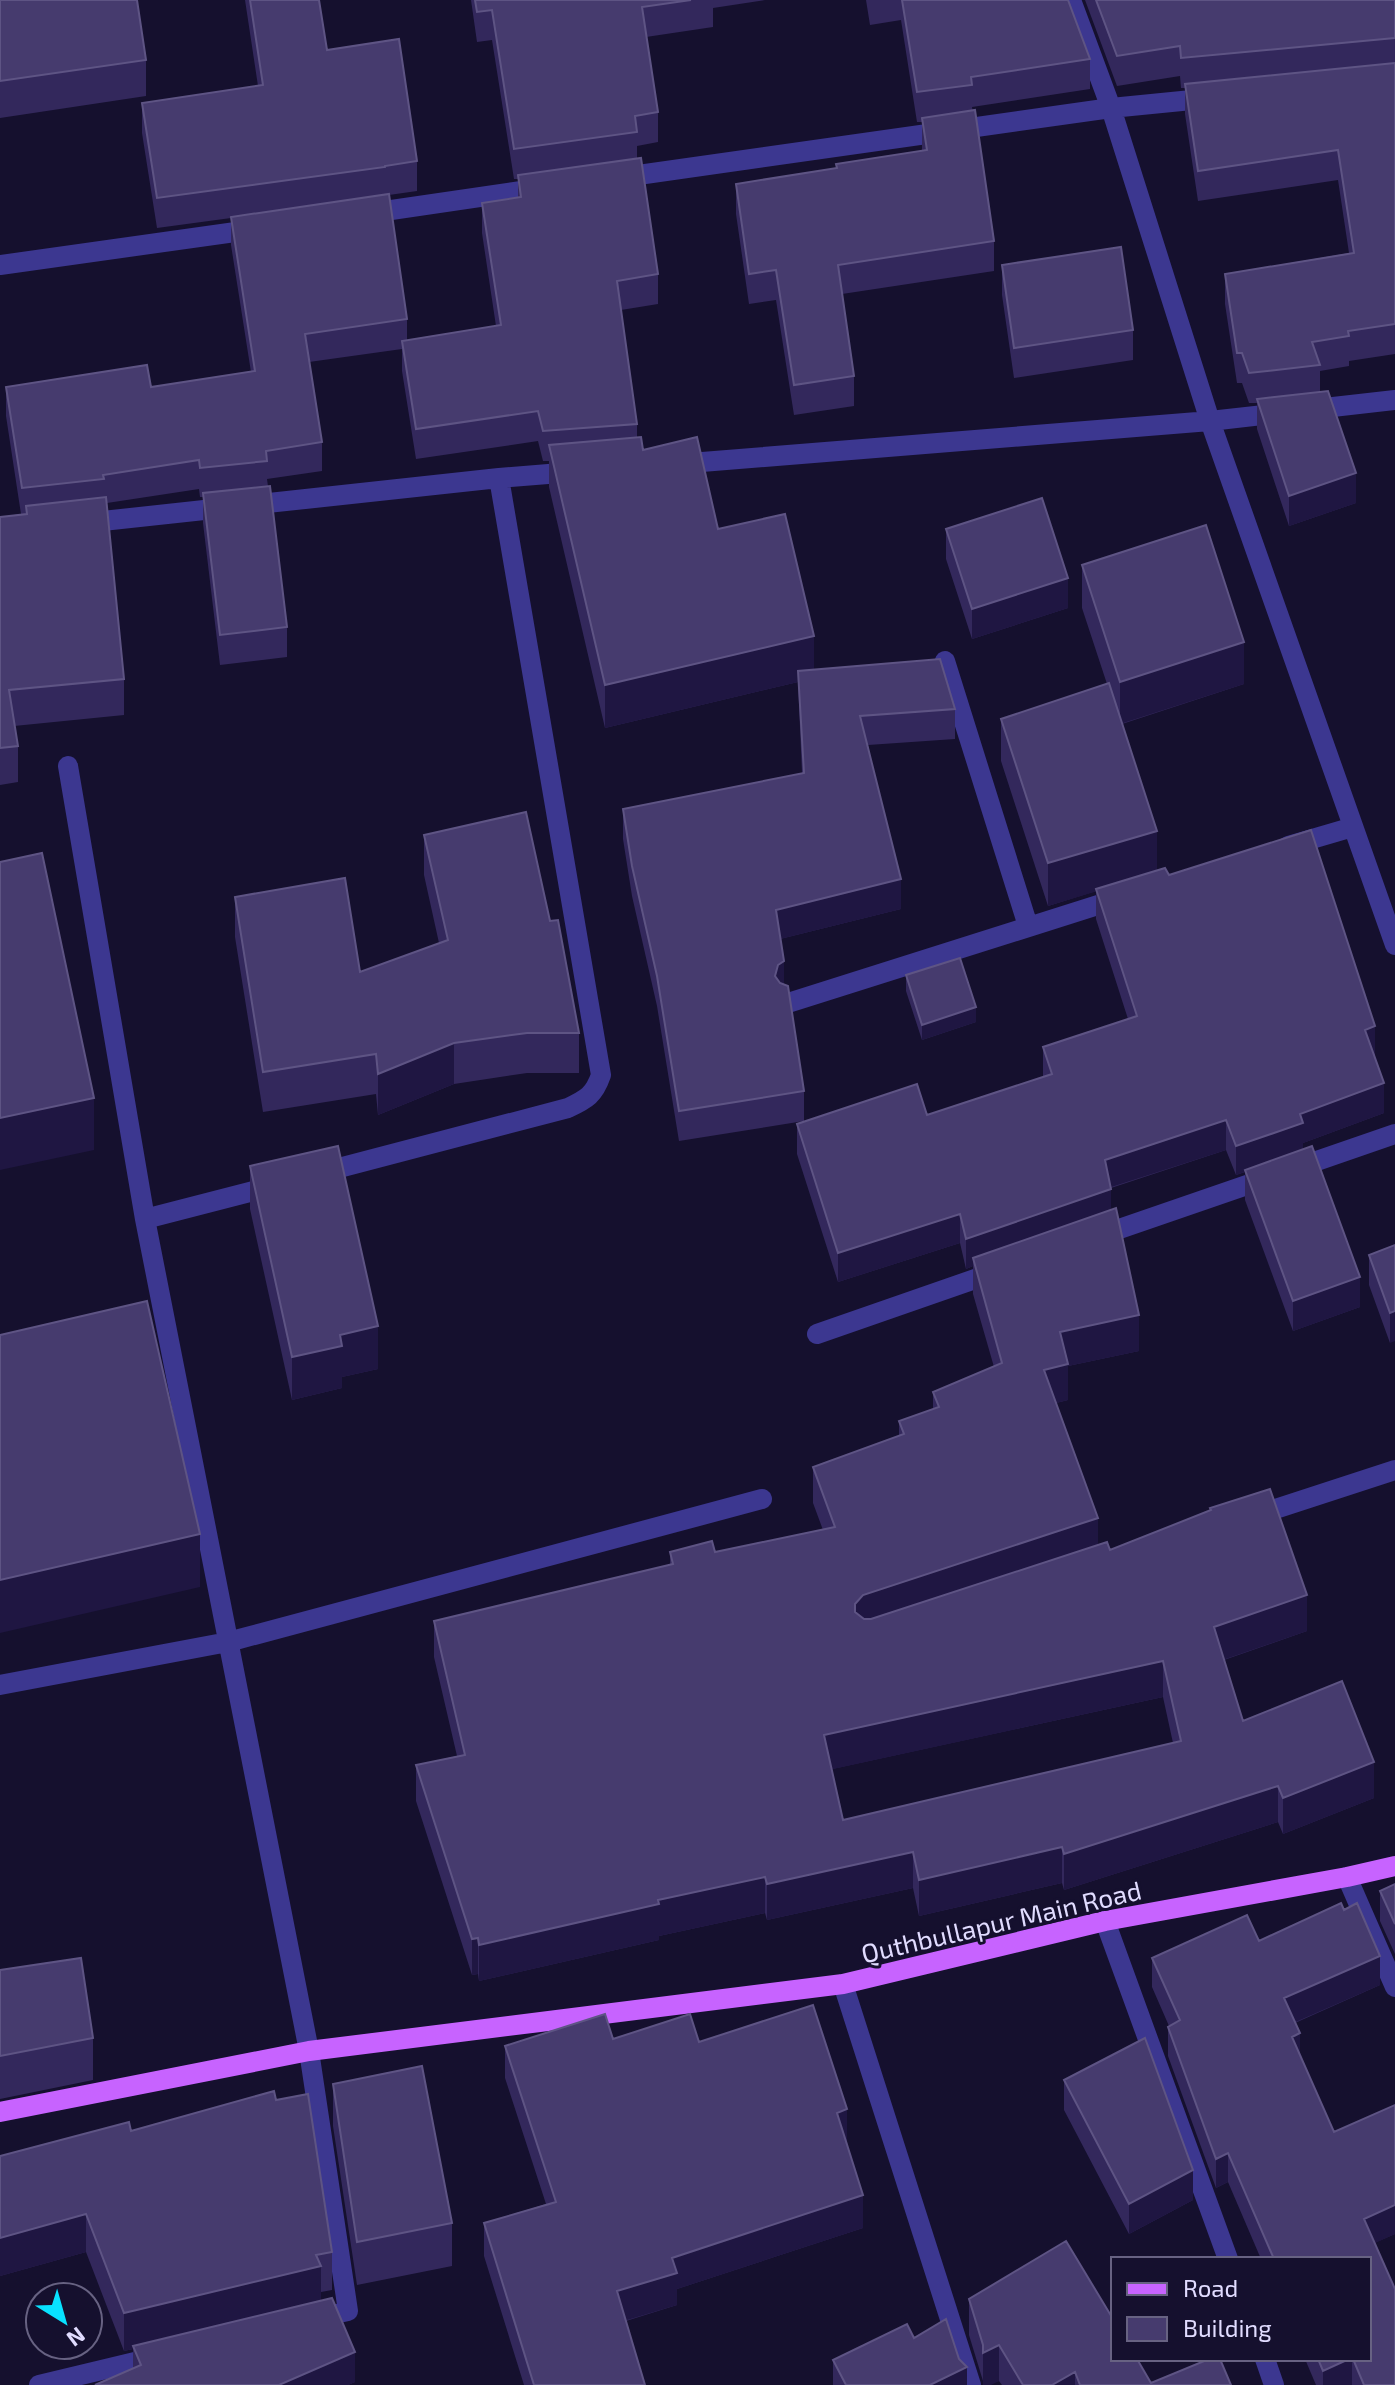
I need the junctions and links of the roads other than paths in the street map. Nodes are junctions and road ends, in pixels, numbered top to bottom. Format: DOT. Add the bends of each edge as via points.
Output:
graph roads {
  1 [pos="1071,0"];
  2 [pos="1237,95"];
  3 [pos="1111,108"];
  4 [pos="595,181"];
  5 [pos="563,185"];
  6 [pos="344,216"];
  7 [pos="282,225"];
  8 [pos="0,265"];
  9 [pos="1395,400"];
  10 [pos="1210,421"];
  11 [pos="657,465"];
  12 [pos="594,470"];
  13 [pos="499,478"];
  14 [pos="62,525"];
  15 [pos="945,661"];
  16 [pos="68,766"];
  17 [pos="1353,827"];
  18 [pos="1264,854"];
  19 [pos="1146,890"];
  20 [pos="1028,926"];
  21 [pos="1395,945"];
  22 [pos="788,1003"];
  23 [pos="1395,1134"];
  24 [pos="145,1219"];
  25 [pos="1084,1242"];
  26 [pos="1010,1267"];
  27 [pos="817,1334"];
  28 [pos="1395,1470"];
  29 [pos="762,1499"];
  30 [pos="1236,1522"];
  31 [pos="228,1642"];
  32 [pos="0,1685"];
  33 [pos="1395,1866"];
  34 [pos="1347,1877"];
  35 [pos="1105,1921"];
  36 [pos="843,1984"];
  37 [pos="1395,1987"];
  38 [pos="309,2051"];
  39 [pos="0,2112"];
  40 [pos="1227,2257"];
  41 [pos="286,2325"];
  42 [pos="178,2351"];
  43 [pos="1266,2361"];
  44 [pos="39,2385"];
  45 [pos="971,2385"];
  46 [pos="1274,2385"];
  1 -- 3 [label="street"];
  2 -- 3 [label="street"];
  3 -- 4 [label="street"];
  3 -- 10 [label="street"];
  5 -- 6 [label="street"];
  7 -- 8 [label="street"];
  9 -- 10 [label="street"];
  10 -- 11 [label="street"];
  10 -- 17 [label="street"];
  12 -- 13 [label="street"];
  13 -- 14 [label="street"];
  13 -- 24 [label="street" via="601,1075 596,1089 568,1108"];
  15 -- 20 [label="street"];
  16 -- 24 [label="street"];
  17 -- 18 [label="street"];
  17 -- 21 [label="street"];
  19 -- 20 [label="street"];
  20 -- 22 [label="street"];
  23 -- 25 [label="street"];
  24 -- 31 [label="street"];
  26 -- 27 [label="street"];
  28 -- 30 [label="street"];
  29 -- 31 [label="street"];
  31 -- 32 [label="street"];
  31 -- 38 [label="street"];
  33 -- 34 [label="main road, Quthbullapur Main Road"];
  34 -- 35 [label="main road, Quthbullapur Main Road"];
  34 -- 37 [label="street"];
  35 -- 36 [label="main road, Quthbullapur Main Road"];
  35 -- 40 [label="street"];
  36 -- 38 [label="main road"];
  36 -- 45 [label="street, Quthbullapur Main Road"];
  38 -- 39 [label="main road"];
  38 -- 41 [label="street" via="348,2311"];
  42 -- 44 [label="street"];
  43 -- 46 [label="street"];
}
